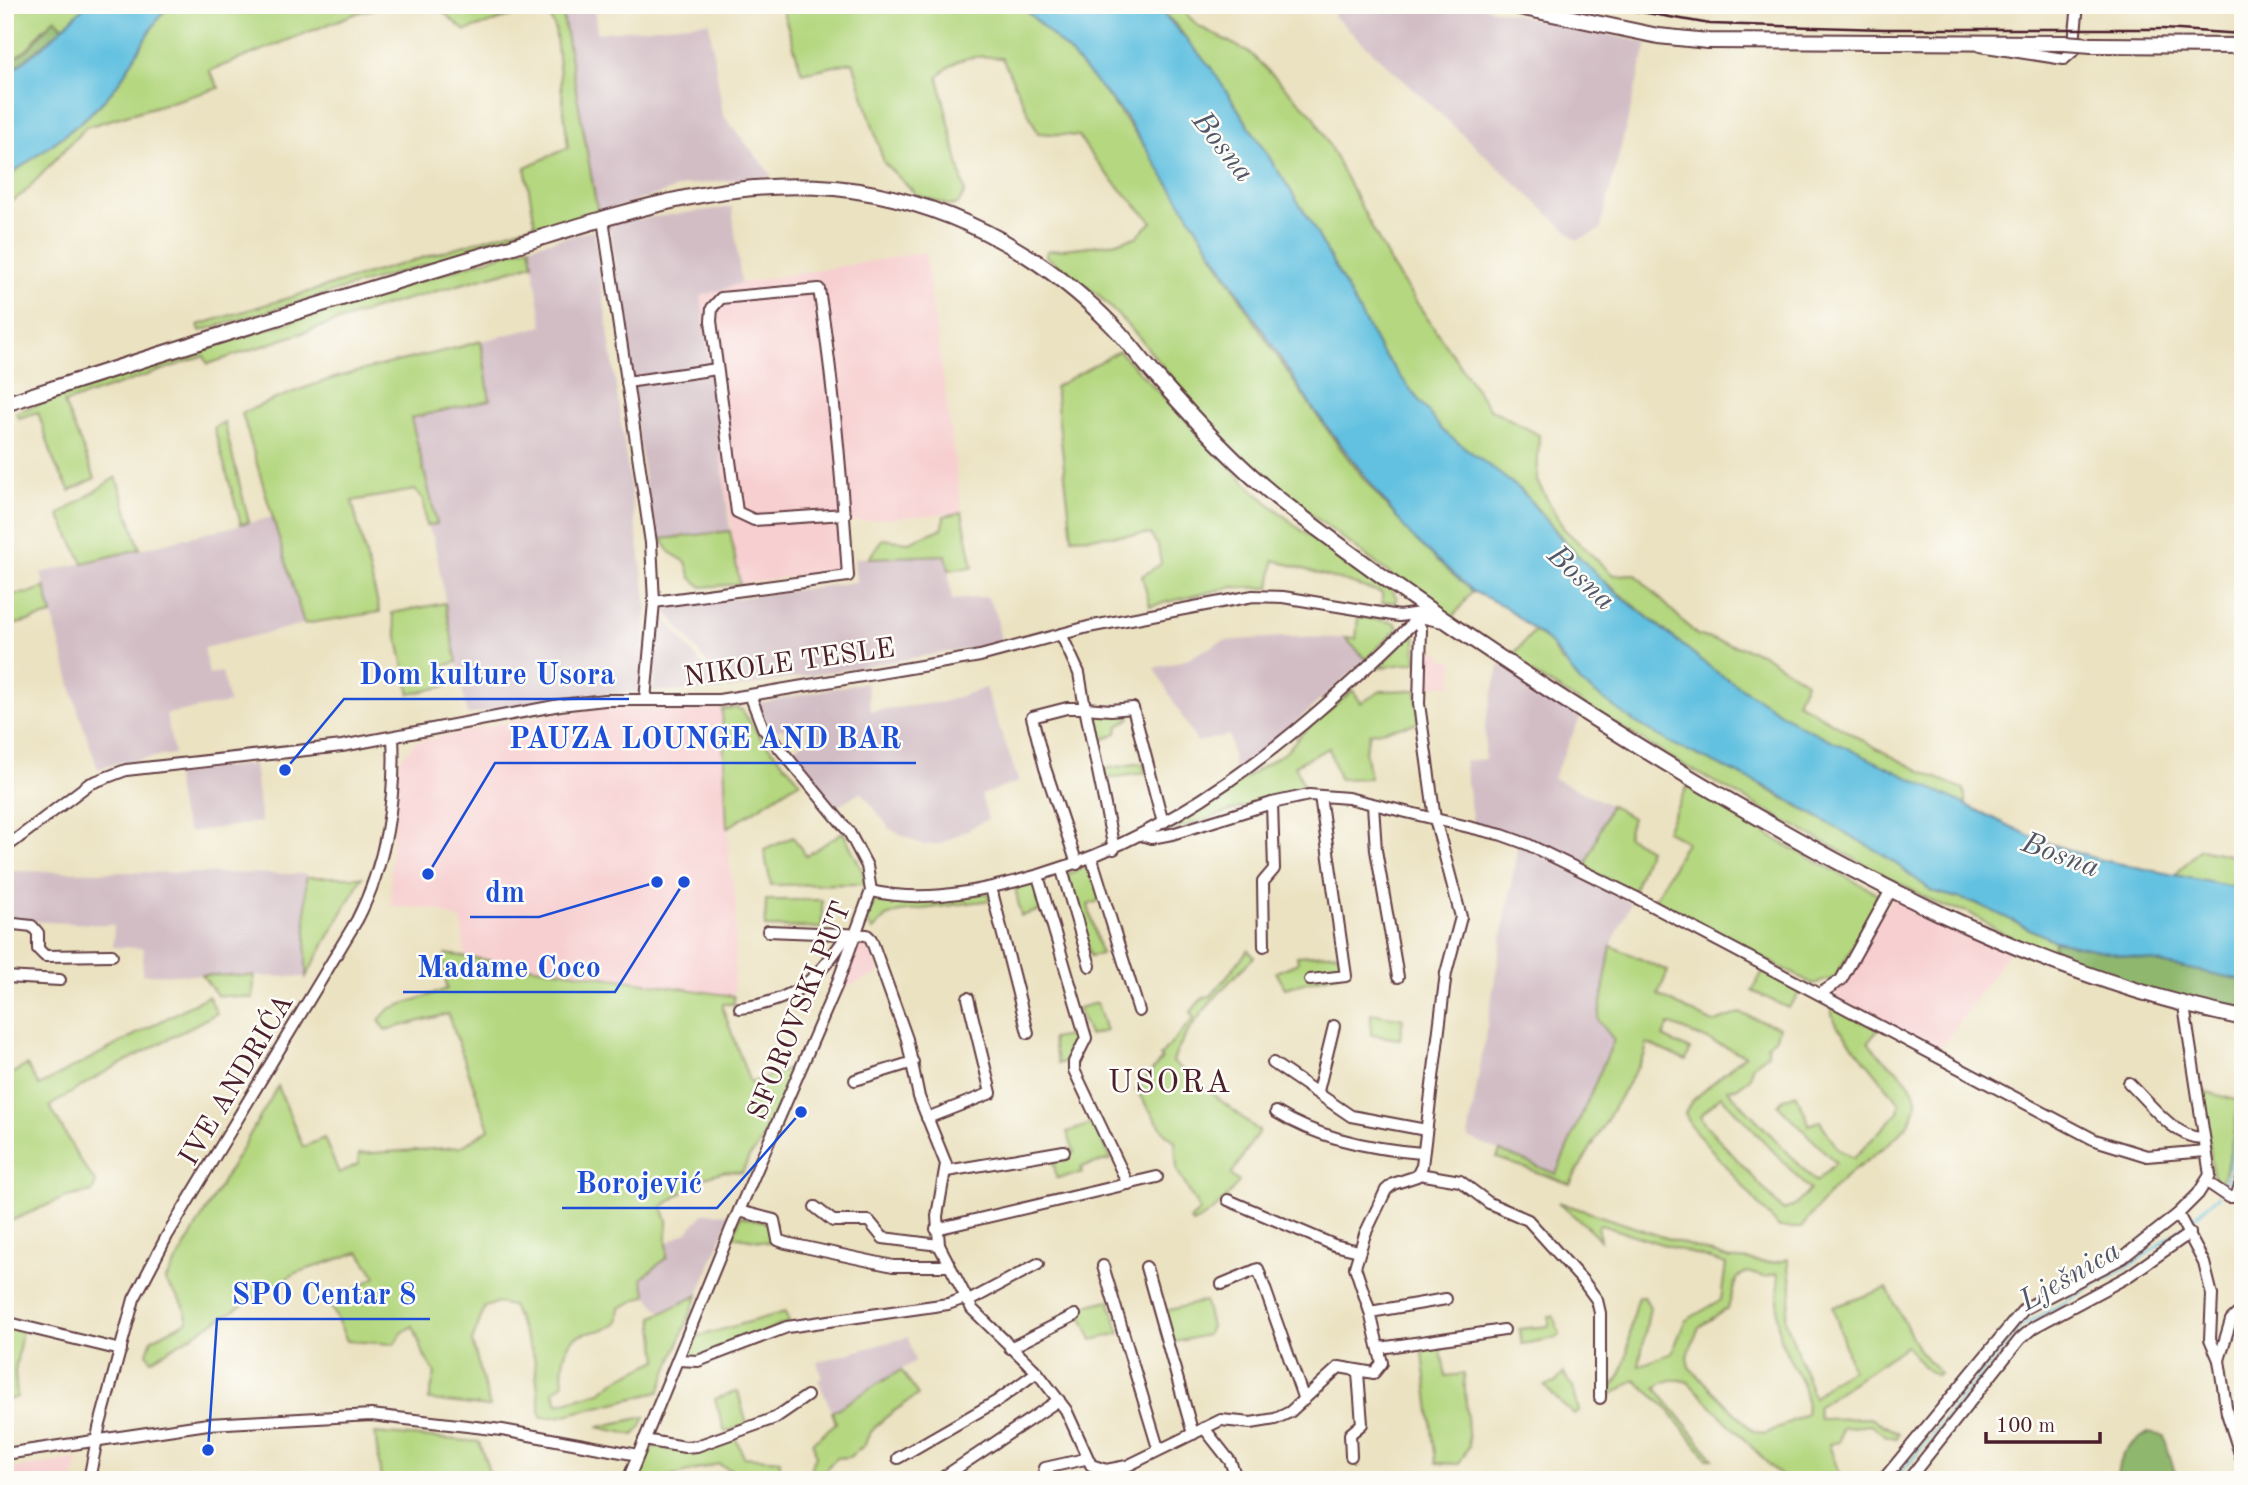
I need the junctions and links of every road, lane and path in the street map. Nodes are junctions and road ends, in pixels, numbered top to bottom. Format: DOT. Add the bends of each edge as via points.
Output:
graph roads {
  1 [pos="1510,5"];
  2 [pos="2078,5"];
  3 [pos="1976,43"];
  4 [pos="2243,46"];
  5 [pos="603,219"];
  6 [pos="717,369"];
  7 [pos="627,382"];
  8 [pos="5,404"];
  9 [pos="845,514"];
  10 [pos="1403,590"];
  11 [pos="654,602"];
  12 [pos="1388,614"];
  13 [pos="1420,614"];
  14 [pos="1062,634"];
  15 [pos="750,695"];
  16 [pos="645,700"];
  17 [pos="1085,708"];
  18 [pos="393,737"];
  19 [pos="1320,796"];
  20 [pos="1272,803"];
  21 [pos="1373,805"];
  22 [pos="1435,820"];
  23 [pos="1163,823"];
  24 [pos="1141,835"];
  25 [pos="5,848"];
  26 [pos="1114,849"];
  27 [pos="1092,859"];
  28 [pos="1077,864"];
  29 [pos="1062,870"];
  30 [pos="1038,876"];
  31 [pos="992,888"];
  32 [pos="1891,890"];
  33 [pos="871,891"];
  34 [pos="5,923"];
  35 [pos="768,930"];
  36 [pos="852,935"];
  37 [pos="1264,946"];
  38 [pos="112,955"];
  39 [pos="1090,966"];
  40 [pos="5,977"];
  41 [pos="1398,977"];
  42 [pos="60,980"];
  43 [pos="1310,980"];
  44 [pos="1821,993"];
  45 [pos="968,998"];
  46 [pos="2184,1006"];
  47 [pos="740,1008"];
  48 [pos="1139,1011"];
  49 [pos="2243,1018"];
  50 [pos="1334,1026"];
  51 [pos="1028,1033"];
  52 [pos="912,1062"];
  53 [pos="1273,1063"];
  54 [pos="855,1080"];
  55 [pos="2129,1083"];
  56 [pos="1318,1091"];
  57 [pos="1276,1112"];
  58 [pos="928,1118"];
  59 [pos="1426,1130"];
  60 [pos="2204,1138"];
  61 [pos="1063,1151"];
  62 [pos="2206,1151"];
  63 [pos="1422,1153"];
  64 [pos="947,1171"];
  65 [pos="1419,1174"];
  66 [pos="1157,1177"];
  67 [pos="2243,1177"];
  68 [pos="1128,1184"];
  69 [pos="2212,1185"];
  70 [pos="1228,1200"];
  71 [pos="815,1207"];
  72 [pos="739,1211"];
  73 [pos="2179,1218"];
  74 [pos="936,1229"];
  75 [pos="2189,1232"];
  76 [pos="939,1245"];
  77 [pos="1359,1251"];
  78 [pos="1038,1264"];
  79 [pos="949,1266"];
  80 [pos="1103,1266"];
  81 [pos="1146,1267"];
  82 [pos="1222,1284"];
  83 [pos="1446,1299"];
  84 [pos="966,1300"];
  85 [pos="2243,1309"];
  86 [pos="1370,1312"];
  87 [pos="1075,1315"];
  88 [pos="5,1322"];
  89 [pos="1504,1330"];
  90 [pos="1010,1348"];
  91 [pos="1380,1348"];
  92 [pos="121,1350"];
  93 [pos="678,1360"];
  94 [pos="2219,1360"];
  95 [pos="1037,1371"];
  96 [pos="1358,1373"];
  97 [pos="807,1396"];
  98 [pos="1600,1398"];
  99 [pos="1304,1399"];
  100 [pos="1059,1400"];
  101 [pos="1204,1428"];
  102 [pos="1193,1434"];
  103 [pos="644,1440"];
  104 [pos="97,1441"];
  105 [pos="1158,1448"];
  106 [pos="5,1454"];
  107 [pos="638,1455"];
  108 [pos="1351,1456"];
  109 [pos="898,1458"];
  110 [pos="1085,1459"];
  111 [pos="2243,1463"];
  112 [pos="89,1480"];
  113 [pos="628,1480"];
  114 [pos="939,1480"];
  115 [pos="1042,1480"];
  116 [pos="1237,1480"];
  117 [pos="1882,1480"];
  118 [pos="1908,1480"];
  1 -- 3 [label="main road" via="1658,36 1708,41"];
  2 -- 3 [label="street" via="2074,51 2064,59"];
  3 -- 4 [label="main road, bridge"];
  5 -- 7 [label="street"];
  5 -- 8 [label="main road" via="258,322"];
  5 -- 10 [label="main road" via="692,195 788,186 837,188 953,216 1027,254 1089,302 1269,492"];
  6 -- 7 [label="street"];
  6 -- 9 [label="street" via="737,512 754,520"];
  6 -- 9 [label="street" via="711,321 712,308 721,298 819,289"];
  7 -- 11 [label="street" via="651,542"];
  9 -- 11 [label="street" via="848,576"];
  10 -- 12 [label="street" via="1404,604"];
  10 -- 13 [label="main road"];
  11 -- 16 [label="street"];
  12 -- 13 [label="street, NIKOLE TESLE"];
  12 -- 14 [label="street, NIKOLE TESLE" via="1253,596"];
  13 -- 22 [label="street" via="1418,697"];
  13 -- 23 [label="street" via="1262,758"];
  13 -- 32 [label="main road" via="1452,625 1689,777"];
  14 -- 15 [label="street, NIKOLE TESLE" via="980,656"];
  14 -- 17 [label="street" via="1079,674"];
  15 -- 16 [label="street, NIKOLE TESLE" via="719,700"];
  15 -- 33 [label="street, SFOROVSKI PUT" via="763,728 849,832 867,866"];
  16 -- 18 [label="street, NIKOLE TESLE" via="559,705"];
  17 -- 23 [label="street" via="1133,708"];
  17 -- 26 [label="street"];
  17 -- 28 [label="street" via="1032,717"];
  18 -- 25 [label="street, NIKOLE TESLE" via="115,772 76,793"];
  18 -- 92 [label="street, IVE ANDRIĆA" via="391,799 373,887 167,1236 134,1299"];
  19 -- 20 [label="street"];
  19 -- 21 [label="street"];
  19 -- 43 [label="street" via="1346,976"];
  20 -- 24 [label="street" via="1172,834"];
  20 -- 37 [label="street" via="1275,862 1263,879"];
  21 -- 22 [label="street"];
  21 -- 41 [label="street" via="1376,850"];
  22 -- 44 [label="street" via="1527,844"];
  22 -- 59 [label="street" via="1461,917 1446,974"];
  23 -- 24 [label="street"];
  24 -- 26 [label="street"];
  26 -- 27 [label="street"];
  27 -- 28 [label="street"];
  27 -- 48 [label="street"];
  28 -- 29 [label="street"];
  29 -- 30 [label="street"];
  29 -- 39 [label="street"];
  30 -- 31 [label="street"];
  30 -- 68 [label="street" via="1086,1038 1074,1070"];
  31 -- 33 [label="street" via="923,896"];
  31 -- 51 [label="street"];
  32 -- 44 [label="street" via="1841,980"];
  32 -- 46 [label="main road" via="2032,954"];
  33 -- 36 [label="street, SFOROVSKI PUT"];
  34 -- 38 [label="street" via="32,926 38,933 38,949 46,956"];
  35 -- 36 [label="street"];
  36 -- 47 [label="street" via="797,992"];
  36 -- 52 [label="street" via="871,939"];
  36 -- 72 [label="street, SFOROVSKI PUT"];
  40 -- 42 [label="street"];
  44 -- 62 [label="street" via="2095,1140 2147,1156"];
  45 -- 58 [label="street" via="991,1093"];
  46 -- 49 [label="main road"];
  46 -- 60 [label="street"];
  50 -- 56 [label="street"];
  52 -- 54 [label="street"];
  52 -- 58 [label="street"];
  53 -- 56 [label="street"];
  55 -- 60 [label="street" via="2179,1130 2195,1139"];
  56 -- 59 [label="street" via="1351,1116"];
  57 -- 63 [label="street" via="1313,1131 1388,1151"];
  58 -- 64 [label="street"];
  59 -- 63 [label="street"];
  60 -- 62 [label="street"];
  61 -- 64 [label="street"];
  62 -- 69 [label="street"];
  63 -- 65 [label="street"];
  64 -- 74 [label="street"];
  65 -- 77 [label="street" via="1386,1190"];
  65 -- 98 [label="street" via="1460,1181 1495,1206 1522,1217 1583,1280 1600,1313"];
  66 -- 68 [label="street"];
  67 -- 69 [label="street" via="2239,1193 2229,1197"];
  68 -- 74 [label="street"];
  69 -- 73 [label="street"];
  70 -- 77 [label="street"];
  71 -- 76 [label="street" via="833,1221 869,1221 883,1238"];
  72 -- 79 [label="street" via="774,1220 778,1240 786,1243 893,1266"];
  72 -- 93 [label="street, SFOROVSKI PUT"];
  73 -- 75 [label="street"];
  73 -- 117 [label="street" via="2122,1258 2024,1309"];
  74 -- 76 [label="street"];
  75 -- 94 [label="street" via="2212,1295 2210,1339"];
  75 -- 118 [label="street" via="2155,1260 2020,1339"];
  76 -- 79 [label="street"];
  77 -- 86 [label="street" via="1356,1276"];
  78 -- 84 [label="street"];
  79 -- 84 [label="street"];
  80 -- 105 [label="street"];
  81 -- 102 [label="street"];
  82 -- 99 [label="street" via="1258,1269"];
  83 -- 86 [label="street"];
  84 -- 90 [label="street"];
  84 -- 93 [label="street" via="787,1327 698,1361"];
  85 -- 94 [label="street" via="2231,1320"];
  86 -- 91 [label="street"];
  87 -- 90 [label="street"];
  88 -- 92 [label="street"];
  89 -- 91 [label="street"];
  90 -- 95 [label="street"];
  91 -- 96 [label="street" via="1382,1363 1377,1371"];
  92 -- 104 [label="street, IVE ANDRIĆA"];
  93 -- 103 [label="street, SFOROVSKI PUT"];
  94 -- 111 [label="street" via="2227,1413"];
  95 -- 100 [label="street"];
  95 -- 109 [label="street" via="997,1401"];
  96 -- 99 [label="street" via="1336,1368"];
  96 -- 108 [label="street" via="1362,1424 1350,1434"];
  97 -- 103 [label="street" via="775,1418 697,1446"];
  99 -- 101 [label="street" via="1290,1412 1267,1421 1225,1419"];
  100 -- 110 [label="street" via="1075,1426"];
  100 -- 114 [label="street"];
  101 -- 102 [label="street"];
  101 -- 116 [label="street" via="1230,1461"];
  102 -- 105 [label="street"];
  103 -- 107 [label="street, SFOROVSKI PUT"];
  104 -- 106 [label="street"];
  104 -- 107 [label="street" via="208,1424 371,1415 502,1430"];
  104 -- 112 [label="street, IVE ANDRIĆA"];
  105 -- 110 [label="street" via="1132,1464 1110,1470 1093,1467"];
  107 -- 113 [label="street, SFOROVSKI PUT"];
  110 -- 115 [label="street" via="1045,1468"];
}
